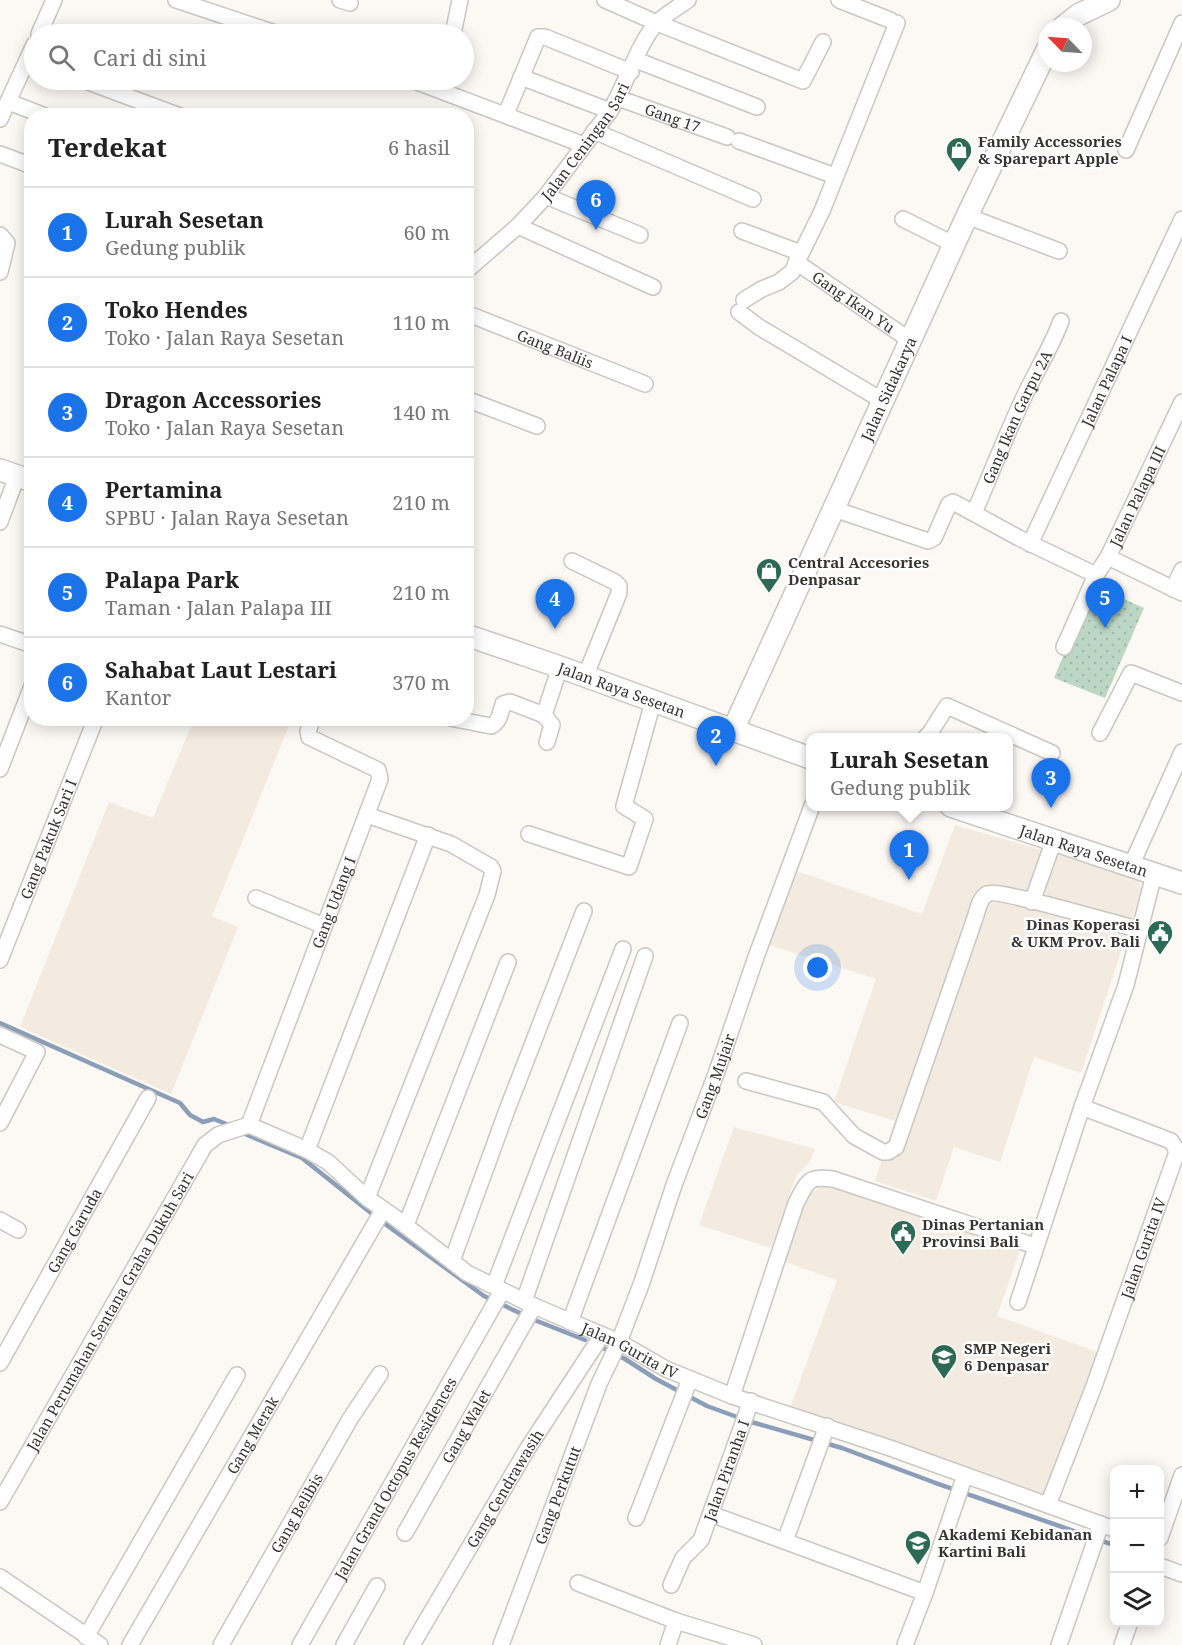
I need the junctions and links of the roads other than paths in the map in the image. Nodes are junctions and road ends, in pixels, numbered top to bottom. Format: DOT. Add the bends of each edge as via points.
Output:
graph roads {
  1 [pos="54,0"];
  2 [pos="176,0"];
  3 [pos="460,0"];
  4 [pos="605,0"];
  5 [pos="688,0"];
  6 [pos="839,0"];
  7 [pos="1109,0"];
  8 [pos="1074,18"];
  9 [pos="1182,23"];
  10 [pos="43,24"];
  11 [pos="248,24"];
  12 [pos="455,24"];
  13 [pos="657,24"];
  14 [pos="824,42"];
  15 [pos="633,66"];
  16 [pos="1038,69"];
  17 [pos="24,71"];
  18 [pos="521,77"];
  19 [pos="110,90"];
  20 [pos="455,90"];
  21 [pos="618,98"];
  22 [pos="9,102"];
  23 [pos="757,106"];
  24 [pos="24,108"];
  25 [pos="158,108"];
  26 [pos="610,111"];
  27 [pos="506,114"];
  28 [pos="0,119"];
  29 [pos="594,131"];
  30 [pos="584,145"];
  31 [pos="1126,150"];
  32 [pos="0,154"];
  33 [pos="24,163"];
  34 [pos="835,176"];
  35 [pos="546,196"];
  36 [pos="753,198"];
  37 [pos="967,216"];
  38 [pos="903,219"];
  39 [pos="1182,219"];
  40 [pos="518,226"];
  41 [pos="742,231"];
  42 [pos="0,235"];
  43 [pos="640,235"];
  44 [pos="955,245"];
  45 [pos="1059,250"];
  46 [pos="474,255"];
  47 [pos="799,257"];
  48 [pos="0,272"];
  49 [pos="653,287"];
  50 [pos="474,316"];
  51 [pos="1061,321"];
  52 [pos="911,341"];
  53 [pos="645,384"];
  54 [pos="883,401"];
  55 [pos="474,402"];
  56 [pos="1182,402"];
  57 [pos="537,426"];
  58 [pos="16,476"];
  59 [pos="834,509"];
  60 [pos="974,513"];
  61 [pos="0,522"];
  62 [pos="1030,544"];
  63 [pos="1108,557"];
  64 [pos="572,561"];
  65 [pos="1182,570"];
  66 [pos="1096,575"];
  67 [pos="1178,591"];
  68 [pos="474,638"];
  69 [pos="2,640"];
  70 [pos="24,644"];
  71 [pos="1064,647"];
  72 [pos="560,667"];
  73 [pos="585,677"];
  74 [pos="1182,693"];
  75 [pos="653,702"];
  76 [pos="24,708"];
  77 [pos="544,715"];
  78 [pos="474,723"];
  79 [pos="93,726"];
  80 [pos="310,726"];
  81 [pos="733,730"];
  82 [pos="930,733"];
  83 [pos="1007,733"];
  84 [pos="1100,733"];
  85 [pos="1013,736"];
  86 [pos="547,742"];
  87 [pos="1182,752"];
  88 [pos="1052,753"];
  89 [pos="806,757"];
  90 [pos="0,769"];
  91 [pos="811,811"];
  92 [pos="963,811"];
  93 [pos="367,815"];
  94 [pos="529,834"];
  95 [pos="428,835"];
  96 [pos="1054,840"];
  97 [pos="1131,866"];
  98 [pos="1154,874"];
  99 [pos="1182,883"];
  100 [pos="256,898"];
  101 [pos="1032,902"];
  102 [pos="584,911"];
  103 [pos="324,926"];
  104 [pos="1141,930"];
  105 [pos="623,949"];
  106 [pos="645,956"];
  107 [pos="0,960"];
  108 [pos="508,962"];
  109 [pos="680,1023"];
  110 [pos="0,1035"];
  111 [pos="746,1081"];
  112 [pos="148,1098"];
  113 [pos="1082,1107"];
  114 [pos="0,1124"];
  115 [pos="247,1125"];
  116 [pos="307,1150"];
  117 [pos="367,1198"];
  118 [pos="378,1217"];
  119 [pos="0,1220"];
  120 [pos="406,1225"];
  121 [pos="18,1230"];
  122 [pos="1035,1246"];
  123 [pos="452,1261"];
  124 [pos="499,1290"];
  125 [pos="1018,1302"];
  126 [pos="529,1309"];
  127 [pos="570,1322"];
  128 [pos="602,1335"];
  129 [pos="618,1344"];
  130 [pos="0,1363"];
  131 [pos="237,1375"];
  132 [pos="377,1378"];
  133 [pos="689,1381"];
  134 [pos="732,1396"];
  135 [pos="750,1403"];
  136 [pos="824,1435"];
  137 [pos="1182,1475"];
  138 [pos="964,1478"];
  139 [pos="0,1502"];
  140 [pos="1048,1505"];
  141 [pos="711,1514"];
  142 [pos="636,1518"];
  143 [pos="1164,1527"];
  144 [pos="1102,1532"];
  145 [pos="405,1533"];
  146 [pos="785,1541"];
  147 [pos="1164,1567"];
  148 [pos="1182,1574"];
  149 [pos="0,1577"];
  150 [pos="578,1583"];
  151 [pos="670,1585"];
  152 [pos="377,1586"];
  153 [pos="925,1593"];
  154 [pos="676,1621"];
  155 [pos="1129,1627"];
  156 [pos="86,1637"];
  157 [pos="100,1645"];
  158 [pos="130,1645"];
  159 [pos="221,1645"];
  160 [pos="300,1645"];
  161 [pos="344,1645"];
  162 [pos="412,1645"];
  163 [pos="501,1645"];
  164 [pos="668,1645"];
  165 [pos="754,1645"];
  166 [pos="905,1645"];
  167 [pos="1059,1645"];
  168 [pos="1122,1645"];
  1 -- 10 [label="street"];
  2 -- 11 [label="street"];
  3 -- 12 [label="street"];
  4 -- 13 [label="street"];
  5 -- 13 [label="street, Jalan Ceningan Sari"];
  6 -- 34 [label="street" via="893,22"];
  7 -- 8 [label="street"];
  9 -- 31 [label="street"];
  13 -- 14 [label="street" via="803,81"];
  13 -- 15 [label="street, Jalan Ceningan Sari"];
  15 -- 18 [label="street" via="538,37"];
  15 -- 21 [label="street, Jalan Ceningan Sari"];
  15 -- 23 [label="street"];
  16 -- 37 [label="street, Jalan Sidakarya"];
  17 -- 22 [label="street"];
  18 -- 26 [label="street"];
  18 -- 27 [label="street"];
  19 -- 25 [label="street"];
  20 -- 27 [label="street"];
  21 -- 26 [label="street, Jalan Ceningan Sari"];
  21 -- 34 [label="street, Gang 17"];
  22 -- 24 [label="street"];
  22 -- 28 [label="street"];
  26 -- 29 [label="street, Jalan Ceningan Sari"];
  27 -- 30 [label="street"];
  29 -- 30 [label="street, Jalan Ceningan Sari"];
  29 -- 36 [label="street"];
  30 -- 35 [label="street, Jalan Ceningan Sari"];
  32 -- 33 [label="street"];
  34 -- 47 [label="street"];
  35 -- 40 [label="street, Jalan Ceningan Sari"];
  35 -- 43 [label="street"];
  37 -- 44 [label="street, Jalan Sidakarya"];
  37 -- 45 [label="street"];
  38 -- 44 [label="street"];
  39 -- 62 [label="street, Jalan Palapa I"];
  40 -- 46 [label="street, Jalan Ceningan Sari"];
  40 -- 49 [label="street"];
  41 -- 47 [label="street, Gang Ikan Yu"];
  42 -- 48 [label="street" via="7,243"];
  44 -- 52 [label="street, Jalan Sidakarya"];
  47 -- 52 [label="street, Gang Ikan Yu"];
  47 -- 54 [label="street" via="786,278 762,289 741,306 759,327"];
  50 -- 53 [label="street, Gang Baliis"];
  51 -- 60 [label="street, Gang Ikan Garpu 2A"];
  52 -- 54 [label="street, Jalan Sidakarya"];
  54 -- 59 [label="street, Jalan Sidakarya"];
  55 -- 57 [label="street"];
  56 -- 63 [label="street, Jalan Palapa III"];
  58 -- 61 [label="street"];
  59 -- 60 [label="street" via="929,541 950,502"];
  59 -- 81 [label="street, Jalan Sidakarya"];
  60 -- 62 [label="street"];
  62 -- 66 [label="street"];
  63 -- 66 [label="street, Jalan Palapa III"];
  63 -- 67 [label="street, Jalan Palapa III"];
  64 -- 73 [label="street" via="619,586"];
  65 -- 67 [label="street"];
  66 -- 71 [label="street, Jalan Palapa III"];
  68 -- 72 [label="street, Jalan Raya Sesetan"];
  69 -- 70 [label="street"];
  72 -- 73 [label="street, Jalan Raya Sesetan"];
  72 -- 77 [label="street"];
  73 -- 75 [label="street, Jalan Raya Sesetan"];
  74 -- 84 [label="street" via="1131,673"];
  75 -- 81 [label="street, Jalan Raya Sesetan"];
  75 -- 94 [label="street" via="624,807 645,819 629,867"];
  76 -- 90 [label="street"];
  77 -- 78 [label="street" via="510,702 503,704 495,724"];
  77 -- 86 [label="street" via="552,725"];
  79 -- 107 [label="street, Gang Pakuk Sari I"];
  80 -- 93 [label="street, Gang Udang I" via="309,737 378,770 380,779"];
  81 -- 89 [label="street, Jalan Raya Sesetan"];
  82 -- 83 [label="street" via="947,706"];
  85 -- 88 [label="street"];
  87 -- 97 [label="street"];
  91 -- 129 [label="street, Gang Mujair"];
  92 -- 96 [label="street, Jalan Raya Sesetan"];
  93 -- 95 [label="street"];
  93 -- 103 [label="street, Gang Udang I"];
  95 -- 116 [label="street"];
  95 -- 117 [label="street" via="463,850 493,872"];
  96 -- 97 [label="street, Jalan Raya Sesetan"];
  96 -- 101 [label="street"];
  97 -- 98 [label="street, Jalan Raya Sesetan"];
  98 -- 99 [label="street, Jalan Raya Sesetan"];
  98 -- 104 [label="street"];
  100 -- 103 [label="street"];
  101 -- 104 [label="street"];
  101 -- 111 [label="street" via="995,893 987,894 981,902 893,1149 883,1152 854,1136 816,1099"];
  102 -- 123 [label="street"];
  103 -- 115 [label="street, Gang Udang I"];
  104 -- 113 [label="street" via="1123,995"];
  105 -- 124 [label="street, Jalan Grand Octopus Residences"];
  106 -- 126 [label="street, Gang Walet"];
  108 -- 120 [label="street"];
  109 -- 127 [label="street"];
  110 -- 114 [label="street" via="37,1052"];
  112 -- 130 [label="street, Gang Garuda"];
  113 -- 122 [label="street"];
  113 -- 140 [label="street, Jalan Gurita IV" via="1170,1141 1176,1155"];
  115 -- 116 [label="street, Jalan Gurita IV"];
  115 -- 139 [label="street, Jalan Perumahan Sentana Graha Dukuh Sari" via="218,1135 205,1145"];
  116 -- 117 [label="street, Jalan Gurita IV" via="328,1162"];
  117 -- 118 [label="street, Jalan Gurita IV"];
  118 -- 120 [label="street, Jalan Gurita IV"];
  118 -- 158 [label="street, Gang Merak"];
  119 -- 121 [label="street"];
  120 -- 123 [label="street, Jalan Gurita IV"];
  122 -- 125 [label="street"];
  122 -- 134 [label="street" via="833,1179 811,1179 796,1203"];
  123 -- 124 [label="street, Jalan Gurita IV"];
  124 -- 126 [label="street, Jalan Gurita IV"];
  124 -- 160 [label="street, Jalan Grand Octopus Residences"];
  126 -- 127 [label="street, Jalan Gurita IV"];
  126 -- 145 [label="street, Gang Walet"];
  127 -- 128 [label="street, Jalan Gurita IV"];
  128 -- 129 [label="street, Jalan Gurita IV"];
  128 -- 162 [label="street, Gang Cendrawasih" via="528,1448"];
  129 -- 133 [label="street, Jalan Gurita IV"];
  129 -- 163 [label="street, Gang Perkutut"];
  131 -- 156 [label="street"];
  132 -- 159 [label="street, Gang Belibis"];
  133 -- 134 [label="street, Jalan Gurita IV"];
  133 -- 142 [label="street"];
  134 -- 135 [label="street, Jalan Gurita IV"];
  135 -- 136 [label="street, Jalan Gurita IV"];
  135 -- 141 [label="street, Jalan Piranha I"];
  136 -- 138 [label="street, Jalan Gurita IV"];
  136 -- 146 [label="street"];
  137 -- 143 [label="street"];
  138 -- 140 [label="street, Jalan Gurita IV"];
  138 -- 153 [label="street"];
  140 -- 144 [label="street, Jalan Gurita IV"];
  141 -- 146 [label="street"];
  141 -- 151 [label="street, Jalan Piranha I" via="701,1540 683,1558"];
  144 -- 167 [label="street"];
  146 -- 153 [label="street"];
  147 -- 148 [label="street"];
  149 -- 156 [label="street"];
  150 -- 154 [label="street"];
  152 -- 161 [label="street"];
  153 -- 166 [label="street"];
  154 -- 164 [label="street"];
  154 -- 165 [label="street"];
  155 -- 168 [label="street"];
  156 -- 157 [label="street"];
}
